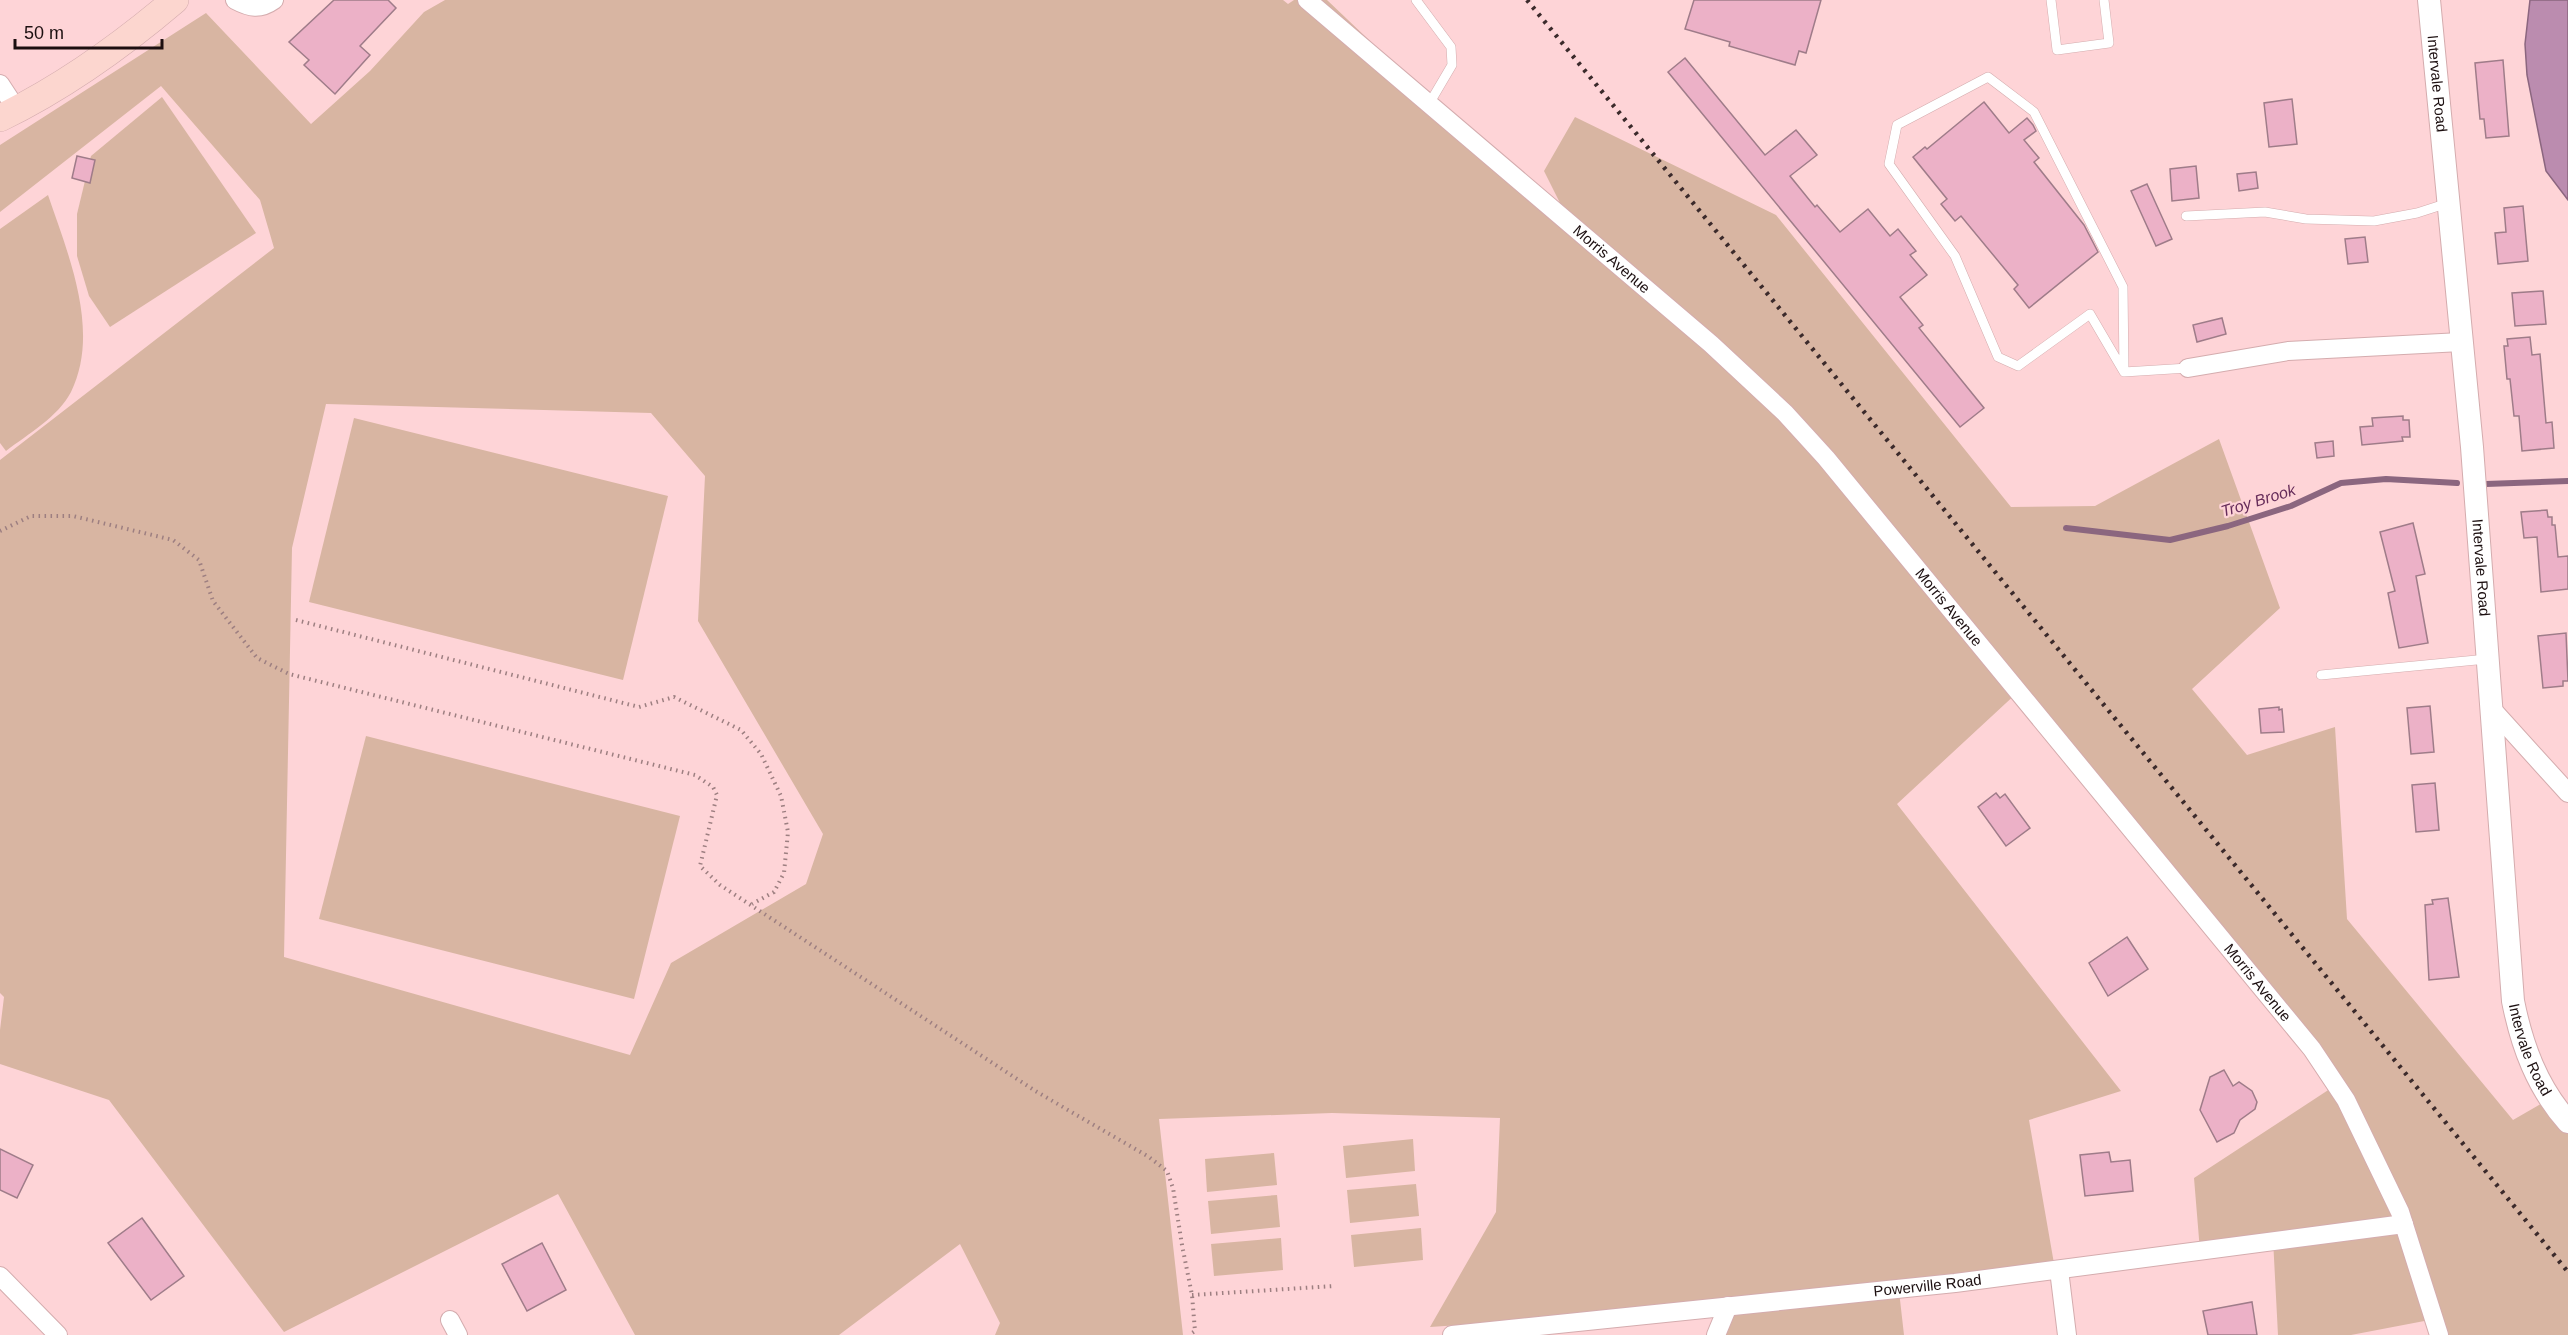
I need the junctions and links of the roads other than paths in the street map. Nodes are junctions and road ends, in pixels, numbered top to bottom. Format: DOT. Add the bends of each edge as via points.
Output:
graph roads {
  1 [pos="175,0"];
  2 [pos="235,0"];
  3 [pos="274,0"];
  4 [pos="1307,0"];
  5 [pos="1416,0"];
  6 [pos="2051,0"];
  7 [pos="2104,0"];
  8 [pos="2429,0"];
  9 [pos="0,84"];
  10 [pos="1430,104"];
  11 [pos="9,114"];
  12 [pos="2448,203"];
  13 [pos="2186,216"];
  14 [pos="2462,342"];
  15 [pos="2187,368"];
  16 [pos="2124,372"];
  17 [pos="2487,659"];
  18 [pos="2321,675"];
  19 [pos="2491,708"];
  20 [pos="2568,793"];
  21 [pos="2568,1122"];
  22 [pos="2404,1224"];
  23 [pos="2059,1270"];
  24 [pos="0,1276"];
  25 [pos="1728,1306"];
  26 [pos="58,1335"];
  27 [pos="1452,1335"];
  28 [pos="1716,1335"];
  29 [pos="2067,1335"];
  30 [pos="2439,1335"];
  1 -- 11 [label="main road" via="82,72"];
  2 -- 3 [label="street" via="257,8"];
  4 -- 10 [label="street, Morris Avenue"];
  5 -- 10 [label="lane" via="1451,47 1452,65"];
  6 -- 7 [label="lane" via="2057,50 2109,43"];
  8 -- 12 [label="street, Intervale Road"];
  9 -- 11 [label="street"];
  10 -- 22 [label="street, Morris Avenue" via="1712,344 1826,458 2312,1049 2346,1100"];
  12 -- 13 [label="lane" via="2374,221 2306,219 2265,212"];
  12 -- 14 [label="street, Intervale Road"];
  14 -- 15 [label="street" via="2288,351"];
  14 -- 17 [label="street, Intervale Road"];
  15 -- 16 [label="lane"];
  16 -- 16 [label="lane" via="2090,314 2018,366 1998,357 1955,256 1889,164 1897,125 1988,77 2034,112 2123,287"];
  17 -- 18 [label="lane"];
  17 -- 19 [label="street, Intervale Road"];
  19 -- 20 [label="street"];
  19 -- 21 [label="street, Intervale Road" via="2513,1001 2526,1053"];
  22 -- 23 [label="street, Powerville Road"];
  22 -- 30 [label="street, Morris Avenue"];
  23 -- 25 [label="street, Powerville Road"];
  23 -- 29 [label="street"];
  24 -- 26 [label="street"];
  25 -- 27 [label="street, Powerville Road"];
  25 -- 28 [label="street"];
}
